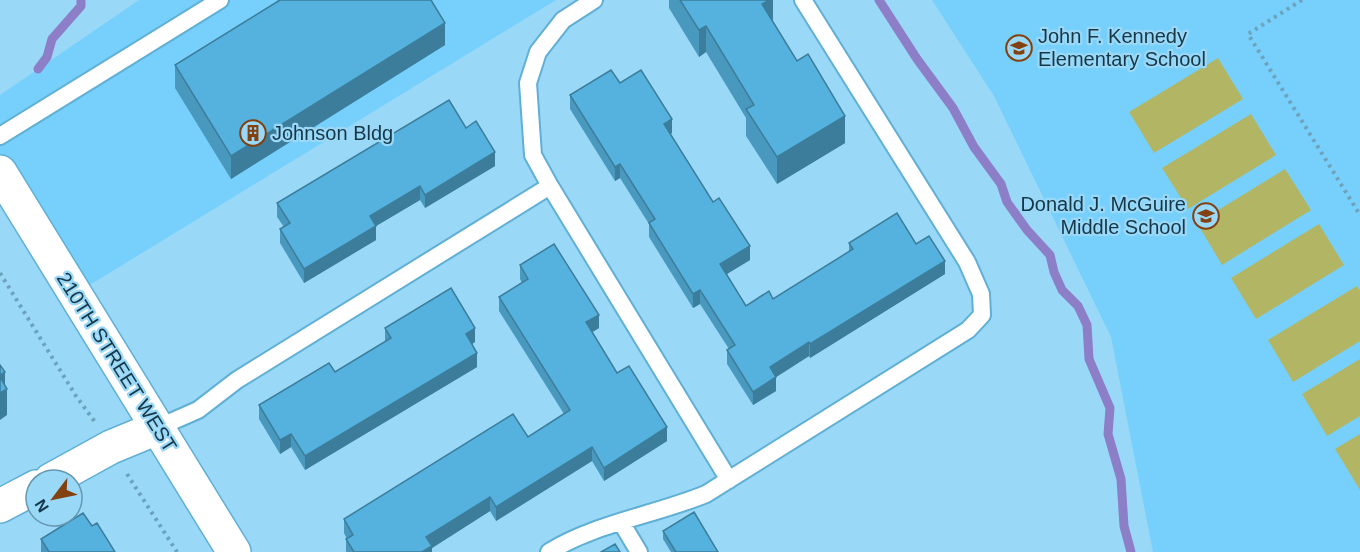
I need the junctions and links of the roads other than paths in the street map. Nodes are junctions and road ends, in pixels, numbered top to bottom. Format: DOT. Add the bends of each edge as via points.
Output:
graph roads {
  1 [pos="220,0"];
  2 [pos="594,0"];
  3 [pos="803,0"];
  4 [pos="0,136"];
  5 [pos="0,172"];
  6 [pos="550,186"];
  7 [pos="157,428"];
  8 [pos="73,468"];
  9 [pos="729,480"];
  10 [pos="24,494"];
  11 [pos="0,506"];
  12 [pos="621,522"];
  13 [pos="234,552"];
  14 [pos="549,552"];
  15 [pos="639,552"];
  1 -- 4 [label="lane"];
  2 -- 6 [label="lane" via="562,20 538,52 528,83 533,155"];
  3 -- 9 [label="lane" via="967,262 981,294 982,315 968,330"];
  5 -- 7 [label="street, 210TH STREET WEST"];
  6 -- 7 [label="lane" via="237,380 198,410"];
  6 -- 9 [label="lane"];
  7 -- 8 [label="street"];
  7 -- 13 [label="street, 210TH STREET WEST"];
  9 -- 12 [label="lane" via="679,505"];
  10 -- 11 [label="street"];
  12 -- 14 [label="lane"];
  12 -- 15 [label="lane"];
}
